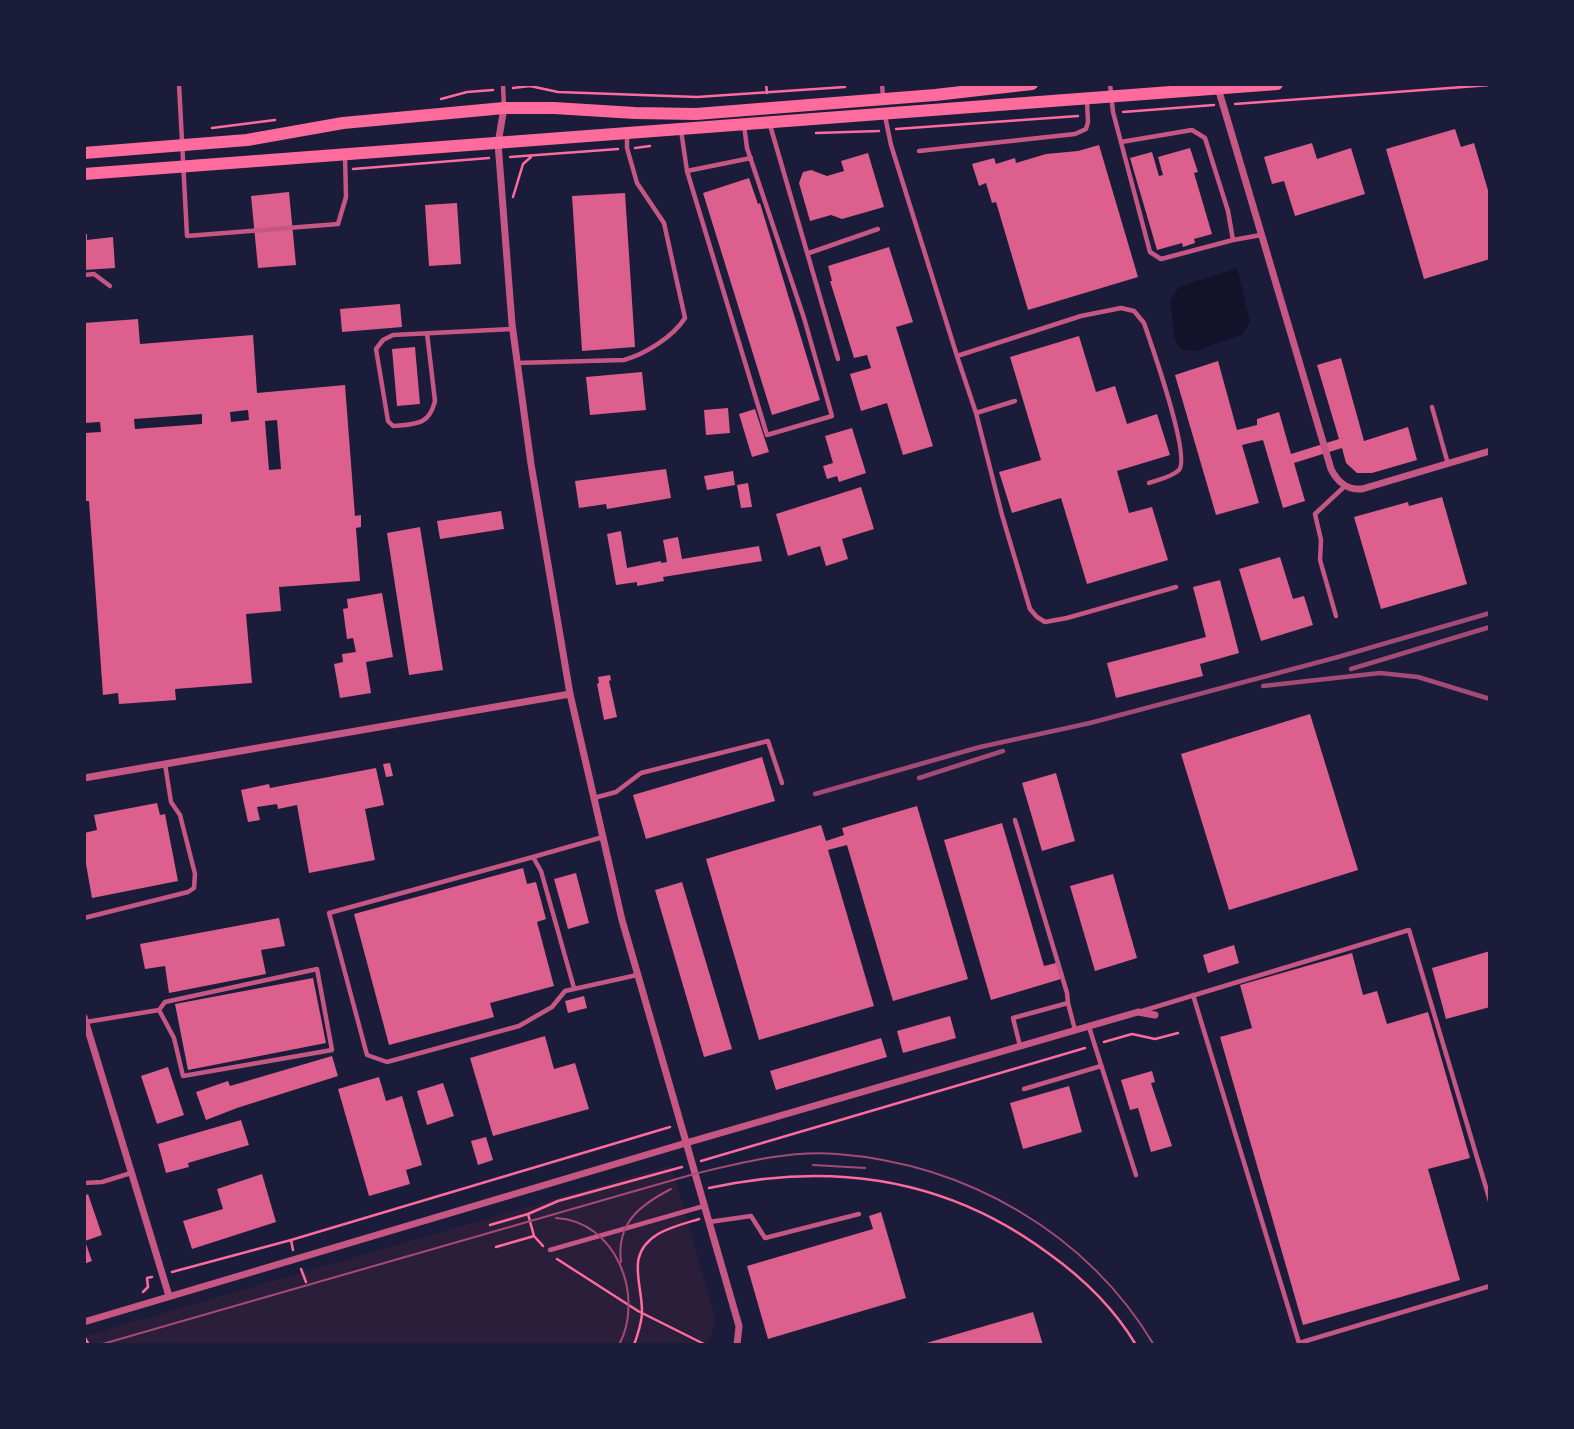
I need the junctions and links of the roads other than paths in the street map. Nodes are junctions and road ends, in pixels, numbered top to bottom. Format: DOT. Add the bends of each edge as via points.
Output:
graph roads {
  1 [pos="179,84"];
  2 [pos="503,84"];
  3 [pos="882,84"];
  4 [pos="1032,84"];
  5 [pos="1277,84"];
  6 [pos="1218,87"];
  7 [pos="1110,90"];
  8 [pos="883,99"];
  9 [pos="1087,99"];
  10 [pos="504,108"];
  11 [pos="885,114"];
  12 [pos="769,122"];
  13 [pos="744,124"];
  14 [pos="681,129"];
  15 [pos="627,133"];
  16 [pos="1121,142"];
  17 [pos="498,143"];
  18 [pos="183,147"];
  19 [pos="919,151"];
  20 [pos="84,153"];
  21 [pos="345,154"];
  22 [pos="751,158"];
  23 [pos="185,167"];
  24 [pos="687,171"];
  25 [pos="84,174"];
  26 [pos="878,229"];
  27 [pos="1262,234"];
  28 [pos="1233,240"];
  29 [pos="809,253"];
  30 [pos="84,275"];
  31 [pos="110,286"];
  32 [pos="512,329"];
  33 [pos="427,333"];
  34 [pos="957,356"];
  35 [pos="838,359"];
  36 [pos="516,363"];
  37 [pos="1016,401"];
  38 [pos="1432,407"];
  39 [pos="976,413"];
  40 [pos="1490,452"];
  41 [pos="1448,464"];
  42 [pos="1149,483"];
  43 [pos="1345,486"];
  44 [pos="1176,587"];
  45 [pos="1336,616"];
  46 [pos="570,694"];
  47 [pos="165,764"];
  48 [pos="84,778"];
  49 [pos="782,783"];
  50 [pos="594,798"];
  51 [pos="1015,820"];
  52 [pos="603,837"];
  53 [pos="533,857"];
  54 [pos="84,918"];
  55 [pos="637,975"];
  56 [pos="574,988"];
  57 [pos="1193,995"];
  58 [pos="1068,1003"];
  59 [pos="159,1010"];
  60 [pos="1138,1012"];
  61 [pos="1155,1015"];
  62 [pos="85,1020"];
  63 [pos="1089,1026"];
  64 [pos="1075,1030"];
  65 [pos="1020,1046"];
  66 [pos="1101,1066"];
  67 [pos="1024,1089"];
  68 [pos="686,1143"];
  69 [pos="131,1173"];
  70 [pos="1136,1175"];
  71 [pos="84,1183"];
  72 [pos="1490,1201"];
  73 [pos="704,1206"];
  74 [pos="859,1214"];
  75 [pos="708,1219"];
  76 [pos="549,1251"];
  77 [pos="1490,1286"];
  78 [pos="169,1296"];
  79 [pos="84,1322"];
  80 [pos="737,1345"];
  1 -- 18 [label="lane"];
  2 -- 10 [label="lane"];
  3 -- 8 [label="lane"];
  4 -- 8 [label="main road"];
  5 -- 6 [label="main road"];
  6 -- 7 [label="main road"];
  6 -- 27 [label="street"];
  7 -- 9 [label="main road"];
  7 -- 16 [label="lane"];
  8 -- 10 [label="main road" via="696,114"];
  8 -- 11 [label="lane"];
  9 -- 11 [label="main road"];
  9 -- 19 [label="lane" via="1086,129 1075,134"];
  10 -- 17 [label="street"];
  10 -- 18 [label="main road" via="343,123"];
  11 -- 12 [label="main road"];
  11 -- 34 [label="lane"];
  12 -- 13 [label="main road"];
  12 -- 29 [label="lane"];
  13 -- 14 [label="main road"];
  13 -- 22 [label="lane"];
  14 -- 15 [label="main road"];
  14 -- 24 [label="lane"];
  15 -- 17 [label="main road"];
  15 -- 36 [label="lane" via="637,183 664,223 685,318 638,356 624,360"];
  16 -- 28 [label="lane" via="1192,130 1205,138"];
  16 -- 28 [label="lane" via="1155,257"];
  17 -- 21 [label="main road"];
  17 -- 32 [label="street"];
  18 -- 20 [label="main road"];
  18 -- 23 [label="lane"];
  21 -- 23 [label="main road"];
  21 -- 23 [label="lane" via="346,197 338,223 187,236"];
  22 -- 24 [label="lane"];
  22 -- 24 [label="lane" via="832,416 767,435"];
  23 -- 25 [label="main road"];
  26 -- 29 [label="lane"];
  27 -- 28 [label="lane"];
  27 -- 43 [label="street" via="1331,469"];
  29 -- 35 [label="lane"];
  30 -- 31 [label="lane" via="94,274"];
  32 -- 33 [label="lane"];
  32 -- 36 [label="street"];
  33 -- 33 [label="lane" via="393,335 376,349 388,421 393,426 418,424 432,412 435,401"];
  34 -- 39 [label="lane"];
  34 -- 42 [label="lane" via="1081,316 1121,308 1134,311 1144,323 1180,439 1178,470"];
  36 -- 46 [label="street"];
  37 -- 39 [label="lane"];
  38 -- 41 [label="lane"];
  39 -- 44 [label="lane" via="1030,609 1037,617 1045,622 1067,618"];
  40 -- 41 [label="street"];
  41 -- 43 [label="street" via="1362,489"];
  43 -- 45 [label="lane" via="1315,514 1320,560"];
  46 -- 47 [label="street"];
  46 -- 50 [label="street"];
  47 -- 48 [label="street"];
  47 -- 54 [label="lane" via="171,802 180,815 195,874 194,888"];
  49 -- 50 [label="lane" via="768,741 641,773 616,792"];
  50 -- 52 [label="street"];
  51 -- 58 [label="lane"];
  52 -- 53 [label="lane"];
  52 -- 55 [label="street"];
  53 -- 56 [label="lane"];
  53 -- 56 [label="lane" via="329,913 365,1047 368,1055 387,1062 519,1026"];
  55 -- 56 [label="lane"];
  55 -- 68 [label="street"];
  57 -- 60 [label="lane"];
  57 -- 72 [label="lane" via="1409,930"];
  57 -- 77 [label="lane" via="1299,1343"];
  58 -- 64 [label="lane"];
  58 -- 65 [label="lane" via="1013,1018"];
  59 -- 59 [label="lane" via="174,1038 183,1076 332,1050 317,969 165,1002"];
  59 -- 62 [label="lane"];
  60 -- 61 [label="street"];
  60 -- 63 [label="street"];
  62 -- 69 [label="street"];
  63 -- 64 [label="street"];
  63 -- 66 [label="lane"];
  64 -- 65 [label="street"];
  65 -- 68 [label="street"];
  66 -- 67 [label="lane"];
  66 -- 70 [label="lane"];
  68 -- 73 [label="street"];
  68 -- 78 [label="street"];
  69 -- 71 [label="lane"];
  69 -- 78 [label="street"];
  73 -- 75 [label="street"];
  73 -- 76 [label="lane"];
  74 -- 75 [label="lane" via="765,1238 751,1216"];
  75 -- 80 [label="street" via="739,1326"];
  78 -- 79 [label="street"];
}
